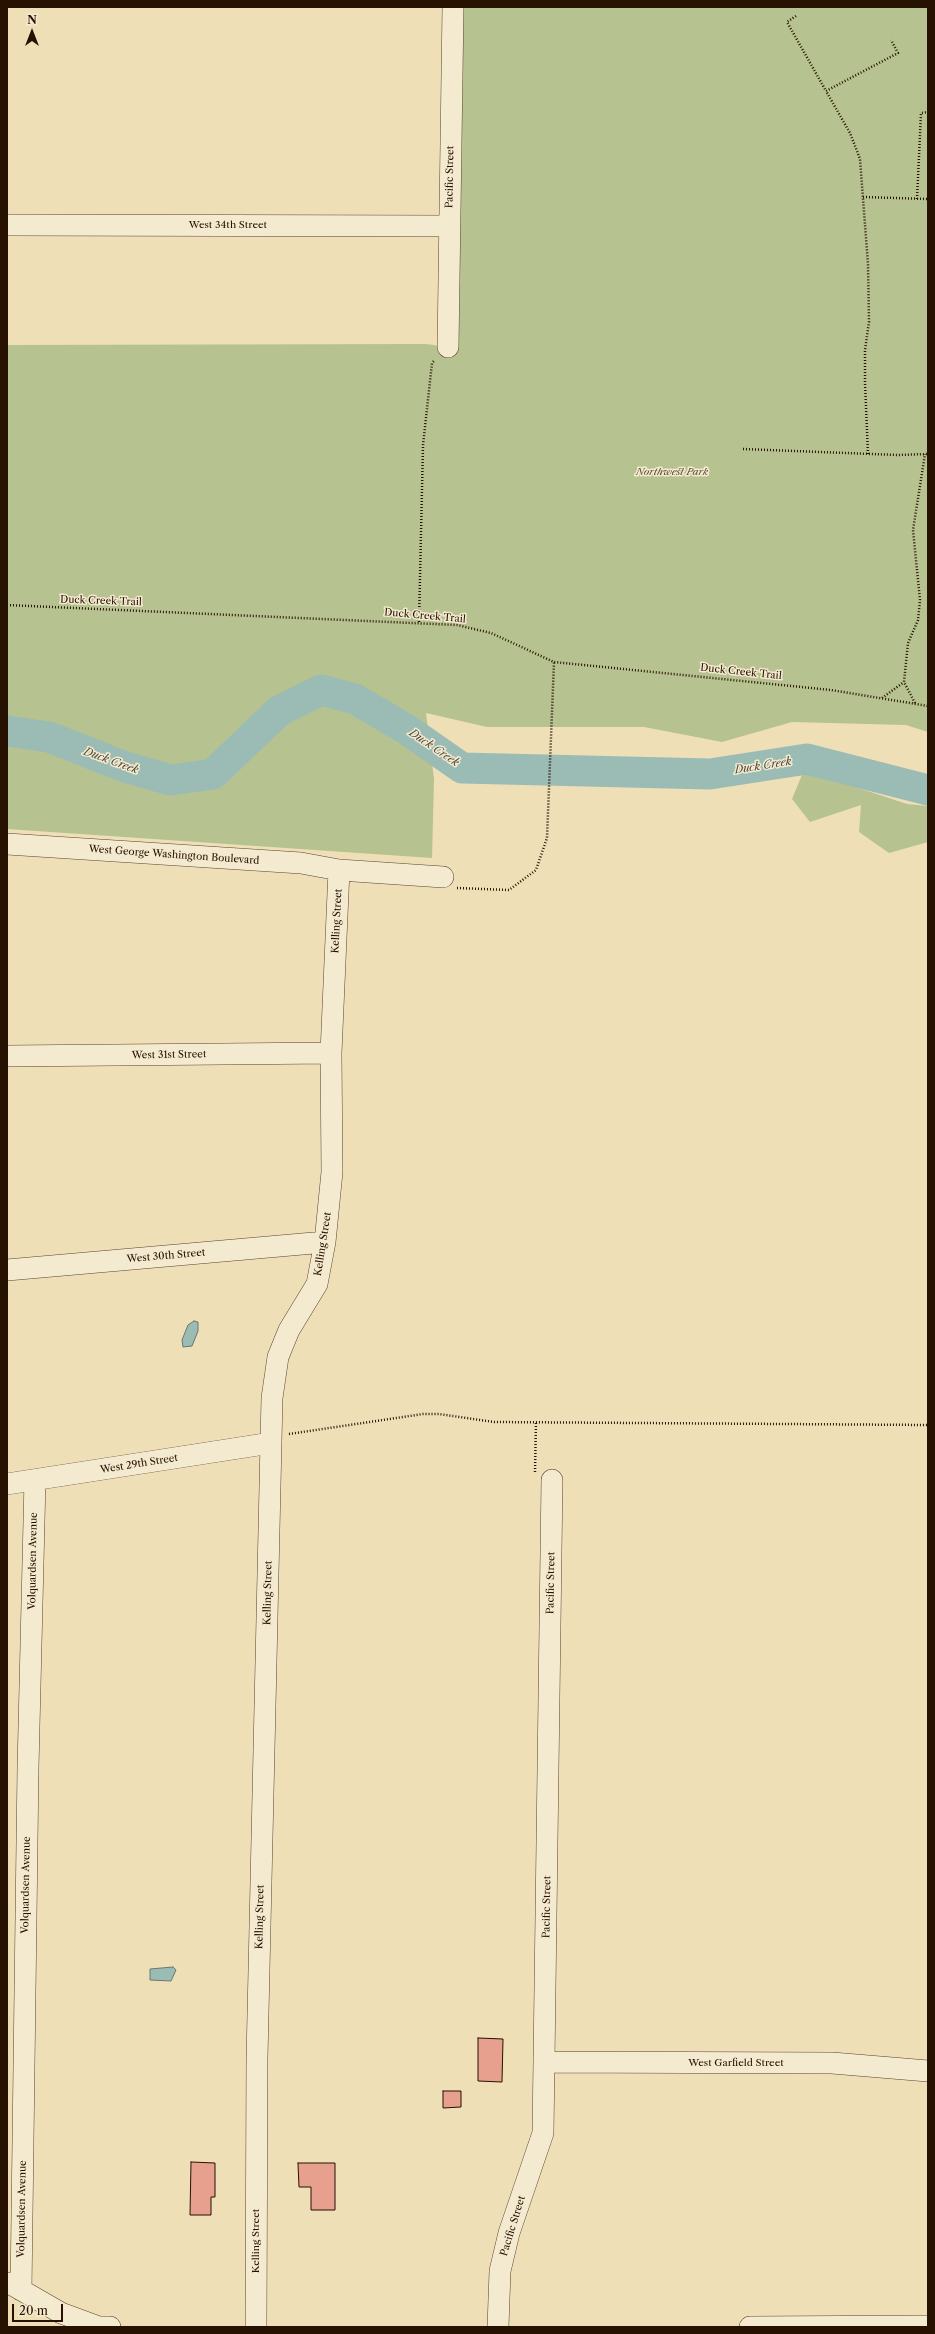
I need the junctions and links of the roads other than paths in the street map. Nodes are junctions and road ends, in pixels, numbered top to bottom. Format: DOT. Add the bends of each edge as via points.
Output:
graph roads {
  1 [pos="453,7"];
  2 [pos="7,225"];
  3 [pos="449,226"];
  4 [pos="448,347"];
  5 [pos="7,844"];
  6 [pos="339,870"];
  7 [pos="443,877"];
  8 [pos="330,1053"];
  9 [pos="7,1056"];
  10 [pos="325,1242"];
  11 [pos="7,1270"];
  12 [pos="271,1443"];
  13 [pos="35,1480"];
  14 [pos="552,1480"];
  15 [pos="7,1484"];
  16 [pos="544,2062"];
  17 [pos="928,2071"];
  18 [pos="14,2286"];
  19 [pos="851,2326"];
  20 [pos="928,2326"];
  21 [pos="110,2327"];
  22 [pos="256,2327"];
  23 [pos="498,2327"];
  24 [pos="750,2327"];
  1 -- 3 [label="street, Pacific Street"];
  2 -- 3 [label="street, West 34th Street"];
  3 -- 4 [label="street, Pacific Street"];
  5 -- 6 [label="street, West George Washington Boulevard" via="301,862"];
  6 -- 7 [label="street, West George Washington Boulevard"];
  6 -- 8 [label="street, Kelling Street"];
  8 -- 9 [label="street, West 31st Street"];
  8 -- 10 [label="street, Kelling Street" via="332,1172"];
  10 -- 11 [label="street, West 30th Street"];
  10 -- 12 [label="street, Kelling Street" via="317,1284 289,1330 278,1358 272,1398"];
  12 -- 13 [label="street, West 29th Street"];
  12 -- 22 [label="street, Kelling Street" via="257,2058"];
  13 -- 15 [label="street, West 29th Street"];
  13 -- 18 [label="street, Volquardsen Avenue"];
  14 -- 16 [label="street, Pacific Street"];
  16 -- 17 [label="street, West Garfield Street" via="832,2063"];
  16 -- 23 [label="street, Pacific Street" via="543,2133 509,2233 500,2271"];
  18 -- 21 [label="street" via="61,2314 99,2327"];
  19 -- 20 [label="street"];
  19 -- 24 [label="street"];
}
